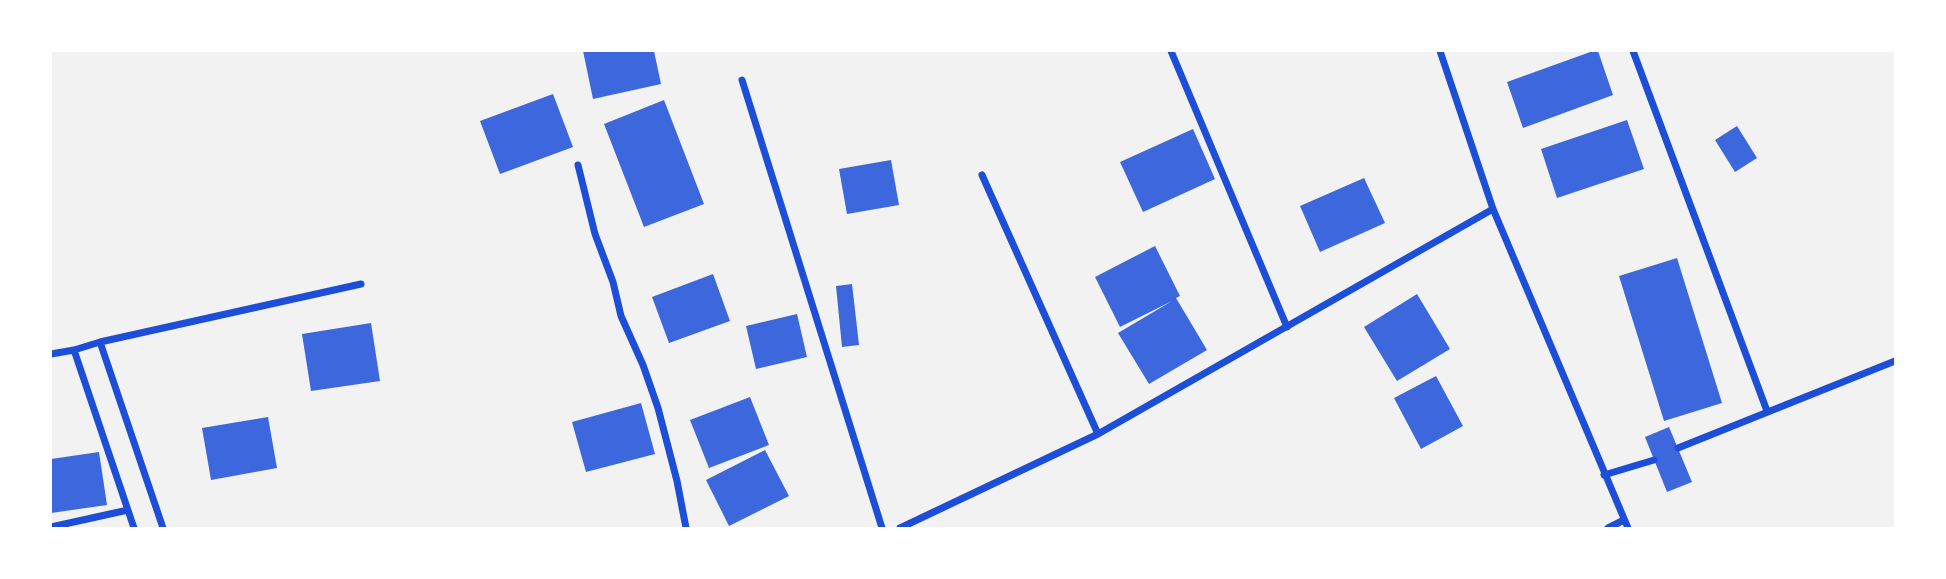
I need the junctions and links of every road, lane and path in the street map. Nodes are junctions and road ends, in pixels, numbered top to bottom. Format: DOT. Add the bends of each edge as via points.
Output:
graph roads {
  1 [pos="1171,51"];
  2 [pos="1440,51"];
  3 [pos="1633,51"];
  4 [pos="742,80"];
  5 [pos="578,166"];
  6 [pos="982,175"];
  7 [pos="1493,209"];
  8 [pos="361,285"];
  9 [pos="1287,327"];
  10 [pos="100,342"];
  11 [pos="74,350"];
  12 [pos="51,354"];
  13 [pos="1895,361"];
  14 [pos="1767,411"];
  15 [pos="1098,434"];
  16 [pos="1678,449"];
  17 [pos="1654,460"];
  18 [pos="1604,475"];
  19 [pos="128,510"];
  20 [pos="1626,524"];
  21 [pos="51,527"];
  22 [pos="134,528"];
  23 [pos="163,528"];
  24 [pos="686,528"];
  25 [pos="882,528"];
  26 [pos="900,528"];
  27 [pos="1608,528"];
  1 -- 9 [label="street"];
  2 -- 7 [label="street"];
  3 -- 14 [label="street"];
  4 -- 25 [label="street"];
  5 -- 24 [label="street" via="621,316 658,408"];
  6 -- 15 [label="street"];
  7 -- 9 [label="street"];
  7 -- 18 [label="street"];
  8 -- 10 [label="street"];
  9 -- 15 [label="street"];
  10 -- 11 [label="street"];
  10 -- 23 [label="street"];
  11 -- 12 [label="street"];
  11 -- 19 [label="street"];
  13 -- 14 [label="street"];
  14 -- 16 [label="street"];
  15 -- 26 [label="street"];
  17 -- 18 [label="street"];
  18 -- 20 [label="street"];
  19 -- 21 [label="street"];
  19 -- 22 [label="street"];
  20 -- 27 [label="street"];
}
